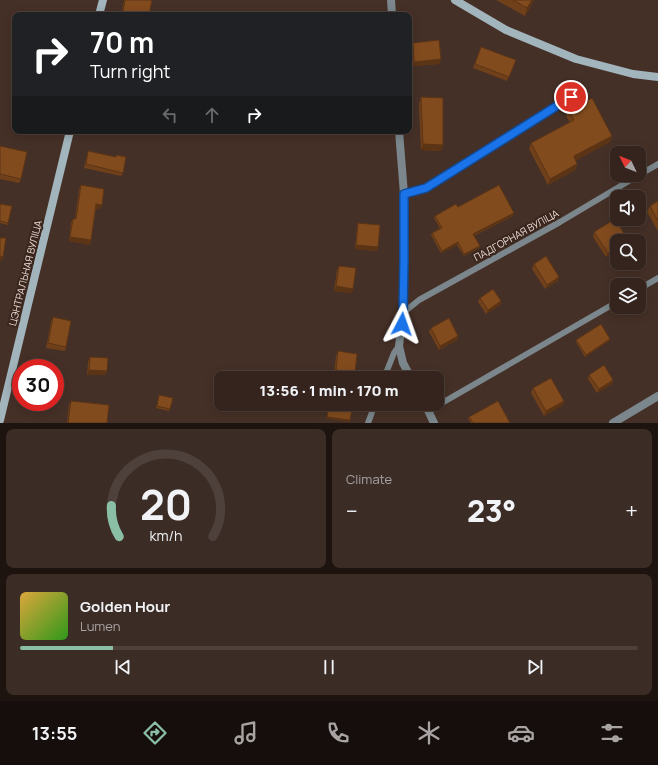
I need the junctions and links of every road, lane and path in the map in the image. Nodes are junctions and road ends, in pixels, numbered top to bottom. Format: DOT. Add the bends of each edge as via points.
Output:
graph roads {
  1 [pos="103,0"];
  2 [pos="391,0"];
  3 [pos="455,0"];
  4 [pos="100,12"];
  5 [pos="392,12"];
  6 [pos="658,77"];
  7 [pos="571,97"];
  8 [pos="69,134"];
  9 [pos="399,134"];
  10 [pos="658,164"];
  11 [pos="646,171"];
  12 [pos="627,182"];
  13 [pos="404,194"];
  14 [pos="658,278"];
  15 [pos="646,285"];
  16 [pos="610,306"];
  17 [pos="403,313"];
  18 [pos="399,346"];
  19 [pos="387,371"];
  20 [pos="407,371"];
  21 [pos="658,396"];
  22 [pos="444,398"];
  23 [pos="372,411"];
  24 [pos="428,411"];
  25 [pos="0,420"];
  26 [pos="368,423"];
  27 [pos="434,423"];
  28 [pos="613,423"];
  1 -- 4 [label="street"];
  2 -- 5 [label="street"];
  3 -- 6 [label="street" via="506,30 576,59 633,74"];
  7 -- 13 [label="lane" via="426,188"];
  8 -- 25 [label="street, ЦЭНТРАЛЬНАЯ ВУЛІЦА"];
  9 -- 13 [label="street"];
  10 -- 11 [label="lane, ПАДГОРНАЯ ВУЛІЦА"];
  12 -- 17 [label="lane, ПАДГОРНАЯ ВУЛІЦА" via="419,300"];
  13 -- 17 [label="street"];
  14 -- 15 [label="lane"];
  16 -- 22 [label="lane"];
  17 -- 18 [label="street"];
  18 -- 19 [label="lane"];
  18 -- 20 [label="street"];
  21 -- 28 [label="street"];
  23 -- 26 [label="lane"];
  24 -- 27 [label="street"];
}
